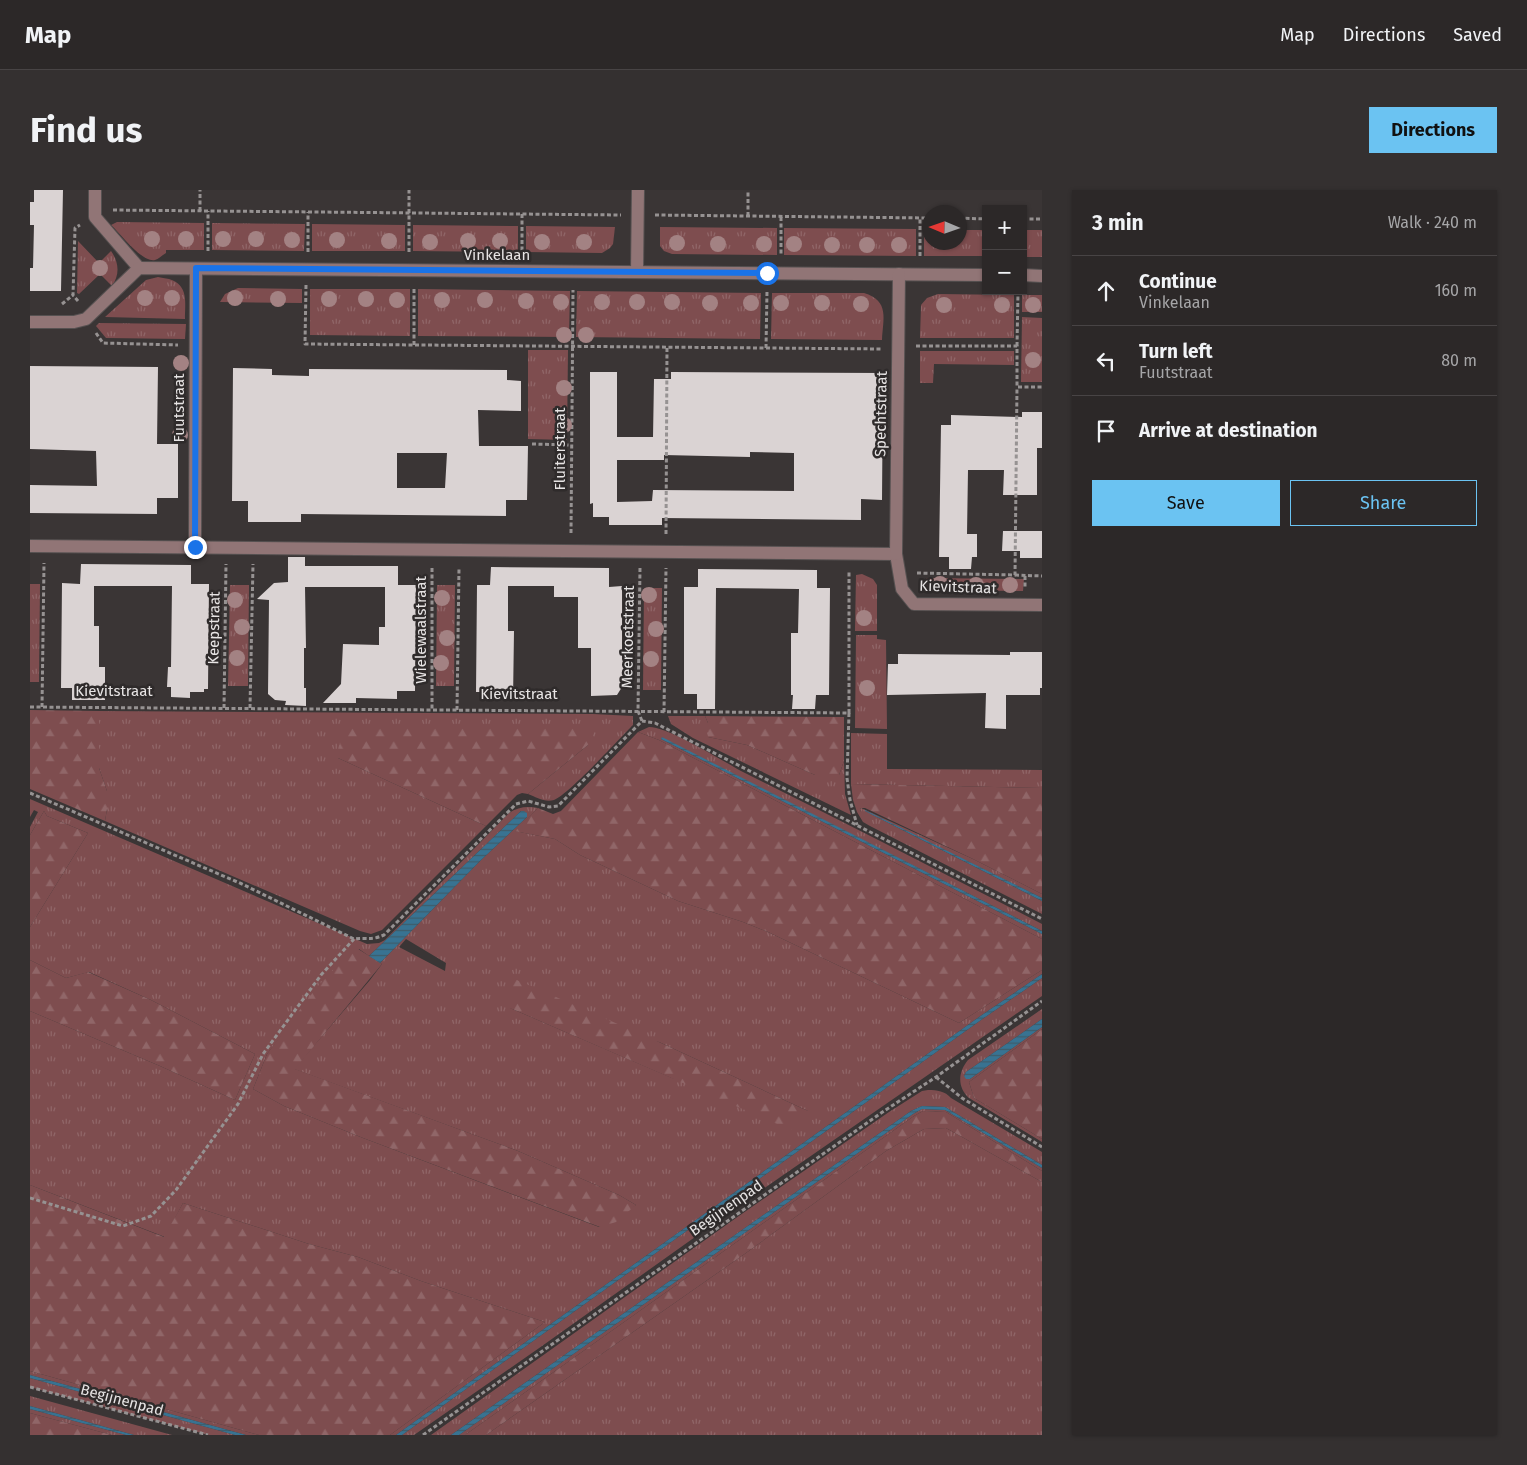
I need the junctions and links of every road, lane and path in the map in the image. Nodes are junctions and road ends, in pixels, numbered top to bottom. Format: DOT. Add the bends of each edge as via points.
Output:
graph roads {
  1 [pos="95,190"];
  2 [pos="200,190"];
  3 [pos="409,190"];
  4 [pos="638,190"];
  5 [pos="748,190"];
  6 [pos="200,211"];
  7 [pos="208,211"];
  8 [pos="308,212"];
  9 [pos="409,213"];
  10 [pos="522,214"];
  11 [pos="638,215"];
  12 [pos="748,216"];
  13 [pos="781,216"];
  14 [pos="95,217"];
  15 [pos="920,218"];
  16 [pos="967,218"];
  17 [pos="982,218"];
  18 [pos="1027,219"];
  19 [pos="1042,219"];
  20 [pos="139,268"];
  21 [pos="202,269"];
  22 [pos="306,270"];
  23 [pos="411,270"];
  24 [pos="522,271"];
  25 [pos="573,272"];
  26 [pos="637,272"];
  27 [pos="767,273"];
  28 [pos="781,274"];
  29 [pos="899,274"];
  30 [pos="920,274"];
  31 [pos="982,275"];
  32 [pos="1027,276"];
  33 [pos="1042,276"];
  34 [pos="1018,295"];
  35 [pos="73,296"];
  36 [pos="86,319"];
  37 [pos="30,322"];
  38 [pos="414,345"];
  39 [pos="196,346"];
  40 [pos="572,346"];
  41 [pos="898,346"];
  42 [pos="1017,346"];
  43 [pos="667,348"];
  44 [pos="766,348"];
  45 [pos="1017,386"];
  46 [pos="1042,387"];
  47 [pos="532,444"];
  48 [pos="571,445"];
  49 [pos="30,546"];
  50 [pos="44,546"];
  51 [pos="195,547"];
  52 [pos="227,548"];
  53 [pos="253,548"];
  54 [pos="432,550"];
  55 [pos="460,550"];
  56 [pos="571,552"];
  57 [pos="640,552"];
  58 [pos="666,552"];
  59 [pos="850,554"];
  60 [pos="896,554"];
  61 [pos="898,573"];
  62 [pos="1016,575"];
  63 [pos="1042,576"];
  64 [pos="1042,605"];
  65 [pos="30,707"];
  66 [pos="42,707"];
  67 [pos="224,708"];
  68 [pos="250,708"];
  69 [pos="432,710"];
  70 [pos="458,710"];
  71 [pos="638,712"];
  72 [pos="664,712"];
  73 [pos="849,714"];
  74 [pos="642,721"];
  75 [pos="30,793"];
  76 [pos="858,826"];
  77 [pos="1042,919"];
  78 [pos="354,938"];
  79 [pos="1042,1001"];
  80 [pos="936,1078"];
  81 [pos="1042,1146"];
  82 [pos="30,1198"];
  83 [pos="30,1387"];
  84 [pos="208,1435"];
  85 [pos="423,1435"];
  1 -- 14 [label="street"];
  2 -- 6 [label="path"];
  3 -- 9 [label="path"];
  4 -- 11 [label="street"];
  5 -- 12 [label="path"];
  6 -- 7 [label="path"];
  6 -- 14 [label="path" via="109,210"];
  7 -- 8 [label="path"];
  7 -- 21 [label="path"];
  8 -- 9 [label="path"];
  8 -- 22 [label="path"];
  9 -- 10 [label="path"];
  9 -- 23 [label="path"];
  10 -- 11 [label="path"];
  10 -- 24 [label="path"];
  11 -- 12 [label="path"];
  11 -- 26 [label="street"];
  12 -- 13 [label="path"];
  13 -- 15 [label="path"];
  13 -- 28 [label="path"];
  14 -- 20 [label="street"];
  14 -- 35 [label="path" via="75,228"];
  15 -- 30 [label="path"];
  16 -- 17 [label="path"];
  18 -- 19 [label="path"];
  20 -- 21 [label="street, Vinkelaan"];
  20 -- 36 [label="street"];
  21 -- 22 [label="street, Vinkelaan"];
  21 -- 39 [label="street, Fuutstraat"];
  22 -- 23 [label="street, Vinkelaan"];
  22 -- 38 [label="path" via="305,344"];
  23 -- 24 [label="street, Vinkelaan"];
  23 -- 38 [label="path"];
  24 -- 25 [label="street, Vinkelaan"];
  25 -- 26 [label="street, Vinkelaan"];
  25 -- 40 [label="path, Fluiterstraat"];
  26 -- 27 [label="street, Vinkelaan"];
  27 -- 28 [label="street, Vinkelaan"];
  27 -- 44 [label="path"];
  28 -- 29 [label="street, Vinkelaan"];
  29 -- 30 [label="street, Vinkelaan"];
  29 -- 41 [label="street, Spechtstraat"];
  30 -- 31 [label="street, Vinkelaan"];
  32 -- 33 [label="street"];
  34 -- 42 [label="path"];
  36 -- 37 [label="street"];
  36 -- 39 [label="path" via="103,342"];
  38 -- 40 [label="path"];
  39 -- 51 [label="street, Fuutstraat"];
  40 -- 43 [label="path"];
  40 -- 48 [label="path, Fluiterstraat"];
  41 -- 42 [label="path"];
  41 -- 44 [label="path" via="880,349"];
  41 -- 60 [label="street, Spechtstraat"];
  42 -- 45 [label="path"];
  43 -- 44 [label="path"];
  43 -- 58 [label="path"];
  45 -- 46 [label="path"];
  45 -- 62 [label="path"];
  47 -- 48 [label="path"];
  48 -- 56 [label="path, Fluiterstraat"];
  49 -- 50 [label="street"];
  50 -- 51 [label="street"];
  50 -- 66 [label="path"];
  51 -- 52 [label="street"];
  52 -- 53 [label="street"];
  52 -- 67 [label="path, Keepstraat"];
  53 -- 54 [label="street"];
  53 -- 68 [label="path"];
  54 -- 55 [label="street"];
  54 -- 69 [label="path, Wielewaalstraat"];
  55 -- 56 [label="street"];
  55 -- 70 [label="path"];
  56 -- 57 [label="street"];
  57 -- 58 [label="street"];
  57 -- 71 [label="path, Meerkoetstraat"];
  58 -- 59 [label="street"];
  58 -- 72 [label="path"];
  59 -- 60 [label="street"];
  59 -- 73 [label="path"];
  60 -- 61 [label="street, Kievitstraat"];
  61 -- 62 [label="path"];
  61 -- 64 [label="street, Kievitstraat" via="902,588 914,604"];
  62 -- 63 [label="path"];
  65 -- 66 [label="path, Kievitstraat"];
  66 -- 67 [label="path, Kievitstraat"];
  67 -- 68 [label="path, Kievitstraat"];
  68 -- 69 [label="path, Kievitstraat"];
  69 -- 70 [label="path, Kievitstraat"];
  70 -- 71 [label="path, Kievitstraat"];
  71 -- 72 [label="path, Kievitstraat"];
  71 -- 74 [label="path, Meerkoetstraat"];
  72 -- 73 [label="path, Kievitstraat"];
  73 -- 76 [label="path" via="847,778"];
  74 -- 76 [label="path" via="655,723"];
  74 -- 78 [label="path" via="558,806 528,801 516,804 384,935 373,940"];
  75 -- 78 [label="path" via="242,884"];
  76 -- 77 [label="path"];
  78 -- 82 [label="path" via="321,975 263,1054 238,1104 176,1190 150,1216 123,1226"];
  79 -- 80 [label="path, Begijnenpad"];
  80 -- 81 [label="path" via="962,1098"];
  80 -- 85 [label="path, Begijnenpad" via="884,1111"];
  83 -- 84 [label="path, Begijnenpad"];
}
